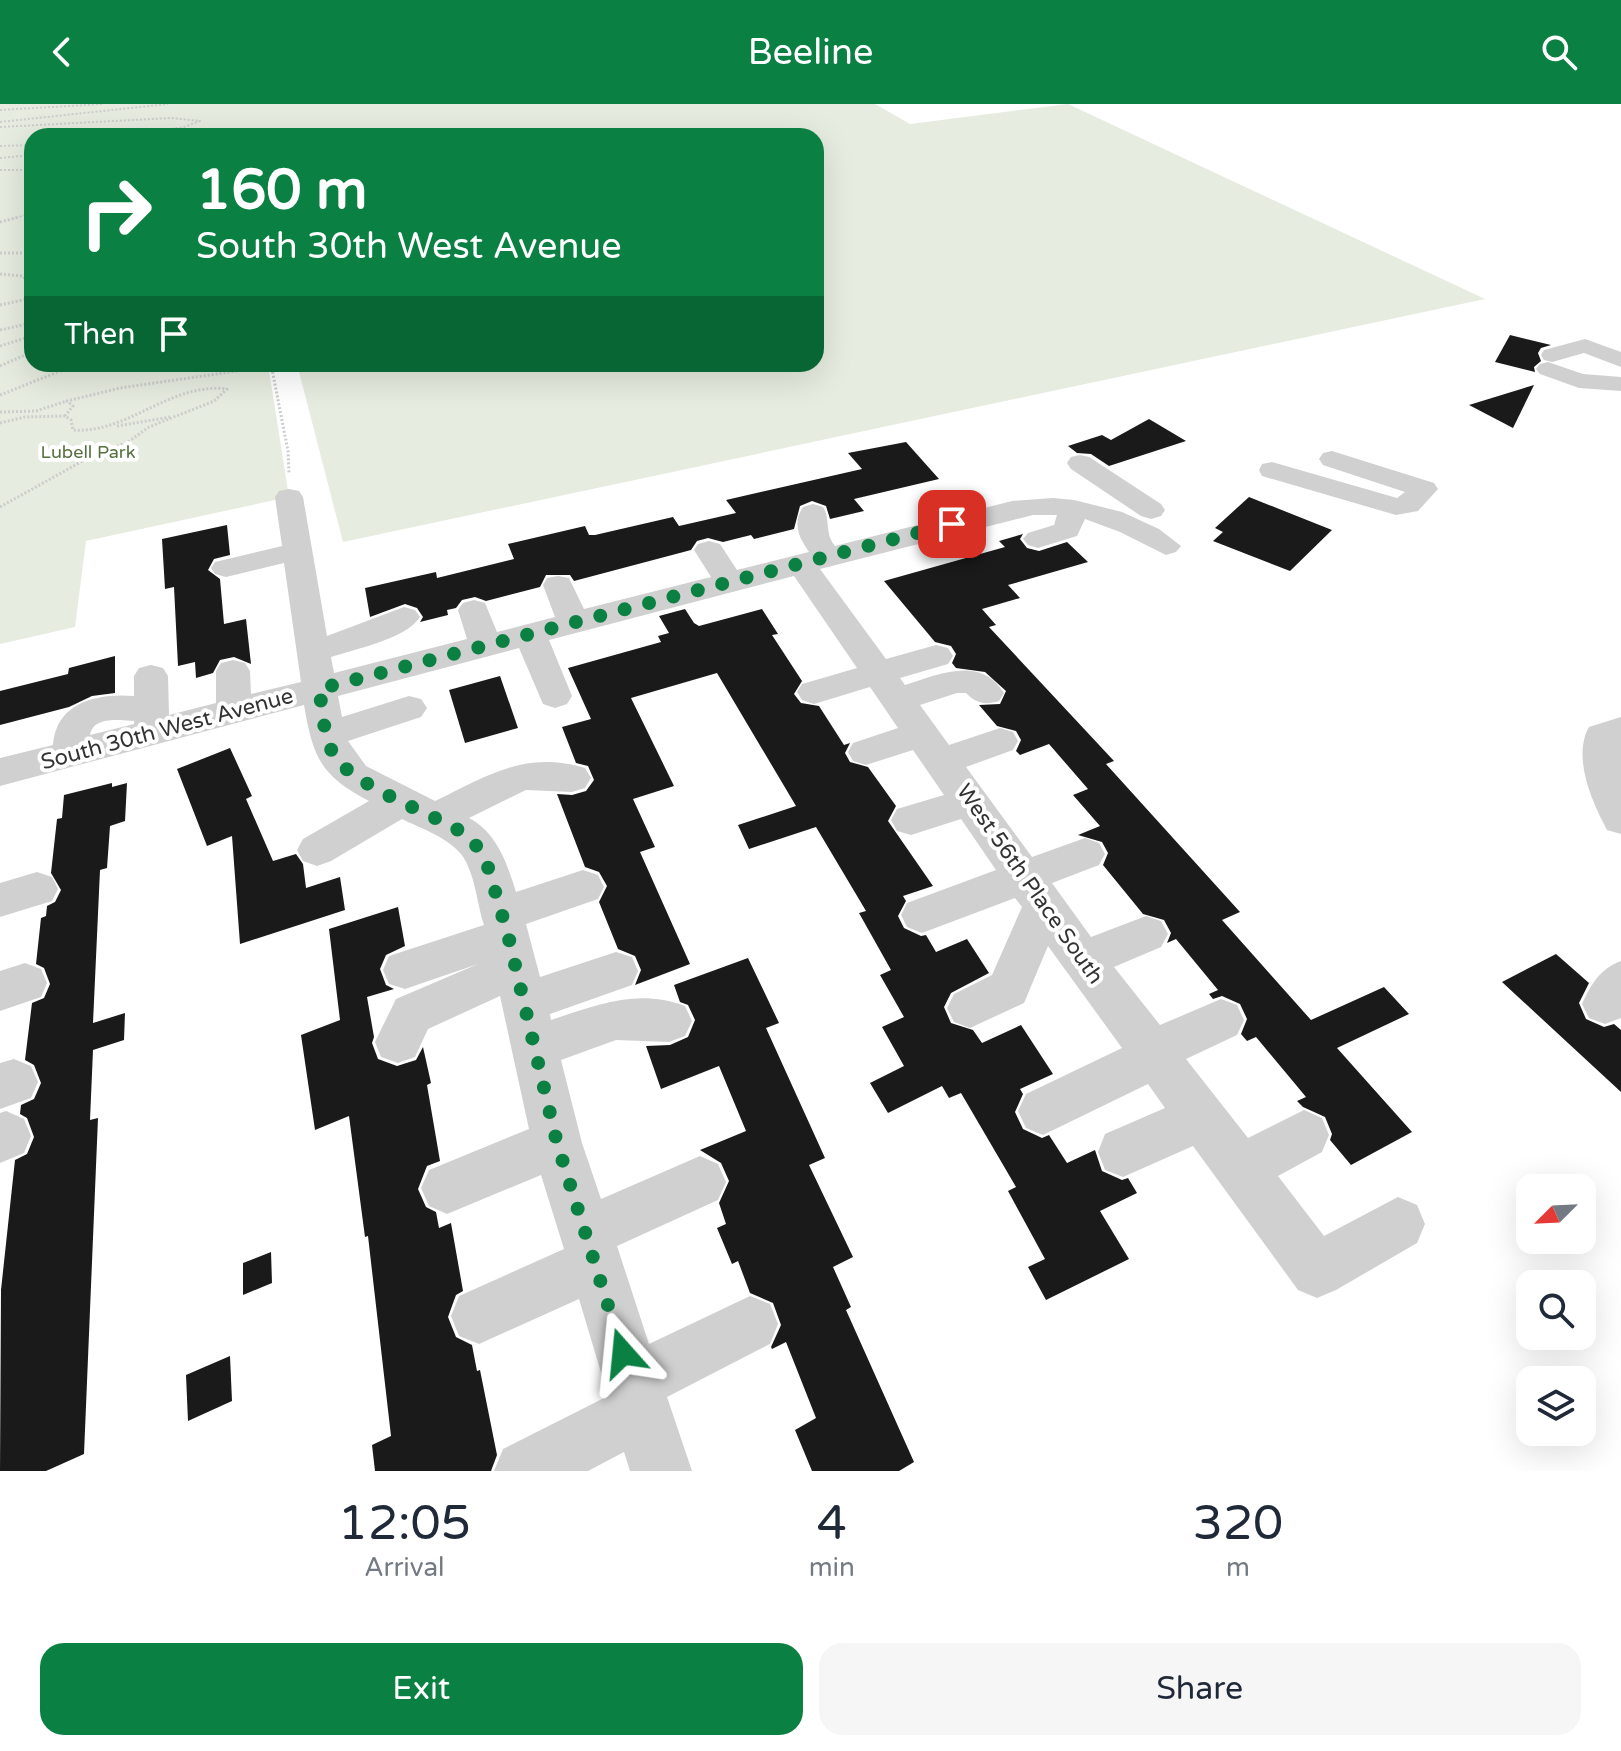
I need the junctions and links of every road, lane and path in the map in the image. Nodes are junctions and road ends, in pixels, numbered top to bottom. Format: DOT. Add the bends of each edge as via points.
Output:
graph roads {
  1 [pos="104,104"];
  2 [pos="168,104"];
  3 [pos="0,110"];
  4 [pos="0,122"];
  5 [pos="0,127"];
  6 [pos="177,128"];
  7 [pos="24,145"];
  8 [pos="0,146"];
  9 [pos="24,156"];
  10 [pos="0,158"];
  11 [pos="0,170"];
  12 [pos="24,170"];
  13 [pos="24,215"];
  14 [pos="0,222"];
  15 [pos="0,253"];
  16 [pos="24,253"];
  17 [pos="0,274"];
  18 [pos="24,277"];
  19 [pos="24,300"];
  20 [pos="0,305"];
  21 [pos="24,325"];
  22 [pos="0,330"];
  23 [pos="24,338"];
  24 [pos="0,346"];
  25 [pos="24,356"];
  26 [pos="1621,360"];
  27 [pos="0,366"];
  28 [pos="58,372"];
  29 [pos="216,372"];
  30 [pos="273,372"];
  31 [pos="1621,384"];
  32 [pos="0,395"];
  33 [pos="67,401"];
  34 [pos="0,412"];
  35 [pos="65,416"];
  36 [pos="179,417"];
  37 [pos="0,423"];
  38 [pos="107,429"];
  39 [pos="1332,459"];
  40 [pos="1080,463"];
  41 [pos="1272,470"];
  42 [pos="985,483"];
  43 [pos="289,497"];
  44 [pos="0,507"];
  45 [pos="1074,508"];
  46 [pos="1012,509"];
  47 [pos="1151,510"];
  48 [pos="813,513"];
  49 [pos="855,517"];
  50 [pos="929,530"];
  51 [pos="1038,539"];
  52 [pos="880,543"];
  53 [pos="1166,546"];
  54 [pos="709,550"];
  55 [pos="298,551"];
  56 [pos="954,556"];
  57 [pos="814,560"];
  58 [pos="226,568"];
  59 [pos="729,582"];
  60 [pos="558,585"];
  61 [pos="474,610"];
  62 [pos="404,617"];
  63 [pos="574,623"];
  64 [pos="530,634"];
  65 [pos="485,646"];
  66 [pos="936,656"];
  67 [pos="317,670"];
  68 [pos="233,671"];
  69 [pos="151,676"];
  70 [pos="890,685"];
  71 [pos="814,692"];
  72 [pos="987,693"];
  73 [pos="555,696"];
  74 [pos="409,708"];
  75 [pos="234,711"];
  76 [pos="152,722"];
  77 [pos="1621,730"];
  78 [pos="327,735"];
  79 [pos="1000,741"];
  80 [pos="933,747"];
  81 [pos="866,752"];
  82 [pos="0,772"];
  83 [pos="572,778"];
  84 [pos="971,801"];
  85 [pos="419,808"];
  86 [pos="1621,819"];
  87 [pos="911,820"];
  88 [pos="317,850"];
  89 [pos="1085,854"];
  90 [pos="583,887"];
  91 [pos="1034,891"];
  92 [pos="922,915"];
  93 [pos="1146,934"];
  94 [pos="1082,960"];
  95 [pos="405,970"];
  96 [pos="616,971"];
  97 [pos="516,974"];
  98 [pos="970,1008"];
  99 [pos="1221,1020"];
  100 [pos="669,1021"];
  101 [pos="398,1042"];
  102 [pos="1153,1054"];
  103 [pos="1043,1111"];
  104 [pos="1201,1117"];
  105 [pos="1304,1135"];
  106 [pos="557,1143"];
  107 [pos="1123,1152"];
  108 [pos="700,1182"];
  109 [pos="1252,1185"];
  110 [pos="447,1188"];
  111 [pos="1398,1224"];
  112 [pos="590,1248"];
  113 [pos="479,1316"];
  114 [pos="750,1324"];
  115 [pos="638,1397"];
  116 [pos="525,1471"];
  117 [pos="661,1471"];
  1 -- 3 [label="path"];
  2 -- 4 [label="path"];
  5 -- 6 [label="path" via="200,121"];
  7 -- 8 [label="path"];
  9 -- 10 [label="path"];
  11 -- 12 [label="path"];
  13 -- 14 [label="path"];
  15 -- 16 [label="path"];
  17 -- 18 [label="path"];
  19 -- 20 [label="path"];
  21 -- 22 [label="path"];
  23 -- 24 [label="path"];
  25 -- 27 [label="path"];
  26 -- 31 [label="street" via="1585,346 1550,362 1579,381"];
  28 -- 32 [label="path"];
  29 -- 33 [label="path" via="106,389"];
  30 -- 43 [label="path" via="288,451"];
  33 -- 34 [label="path" via="36,411"];
  33 -- 35 [label="path" via="73,406"];
  35 -- 37 [label="path"];
  35 -- 38 [label="path" via="73,430"];
  36 -- 38 [label="path"];
  36 -- 38 [label="path" via="227,389 219,386 154,405"];
  36 -- 44 [label="path" via="149,427"];
  39 -- 41 [label="street" via="1424,489 1408,505 1396,507"];
  40 -- 47 [label="street"];
  42 -- 46 [label="street"];
  43 -- 55 [label="street"];
  45 -- 46 [label="street, South 30th West Avenue"];
  45 -- 51 [label="street" via="1067,530"];
  45 -- 53 [label="street, South 30th West Avenue" via="1124,522"];
  46 -- 50 [label="street, South 30th West Avenue" via="966,509"];
  48 -- 57 [label="street, West 56th Place South"];
  49 -- 52 [label="street"];
  50 -- 52 [label="street, South 30th West Avenue"];
  50 -- 56 [label="street"];
  52 -- 57 [label="street, South 30th West Avenue"];
  54 -- 59 [label="street"];
  55 -- 58 [label="street"];
  55 -- 67 [label="street"];
  57 -- 59 [label="street, South 30th West Avenue"];
  57 -- 70 [label="street, West 56th Place South"];
  59 -- 63 [label="street, South 30th West Avenue" via="646,619"];
  60 -- 63 [label="street"];
  61 -- 65 [label="street"];
  62 -- 67 [label="street"];
  63 -- 64 [label="street, South 30th West Avenue"];
  64 -- 65 [label="street, South 30th West Avenue"];
  64 -- 73 [label="street"];
  65 -- 67 [label="street, South 30th West Avenue"];
  66 -- 70 [label="street"];
  67 -- 75 [label="street, South 30th West Avenue"];
  67 -- 78 [label="street"];
  68 -- 75 [label="street"];
  69 -- 76 [label="street"];
  70 -- 71 [label="street"];
  70 -- 72 [label="street" via="975,682"];
  70 -- 80 [label="street, West 56th Place South"];
  74 -- 78 [label="street"];
  75 -- 76 [label="street, South 30th West Avenue" via="199,738"];
  76 -- 82 [label="street, South 30th West Avenue" via="129,706 85,715 74,726 85,762"];
  77 -- 86 [label="street" via="1602,736 1602,763 1611,803"];
  78 -- 85 [label="street" via="335,756 353,776"];
  79 -- 80 [label="street"];
  80 -- 81 [label="street"];
  80 -- 84 [label="street, West 56th Place South"];
  83 -- 85 [label="street" via="521,776"];
  84 -- 87 [label="street"];
  84 -- 91 [label="street, West 56th Place South"];
  85 -- 88 [label="street"];
  85 -- 97 [label="street" via="474,842 487,864"];
  89 -- 91 [label="street"];
  90 -- 97 [label="street"];
  91 -- 92 [label="street"];
  91 -- 94 [label="street, West 56th Place South"];
  91 -- 98 [label="street" via="1008,989"];
  93 -- 94 [label="street"];
  94 -- 102 [label="street, West 56th Place South"];
  95 -- 97 [label="street"];
  96 -- 97 [label="street"];
  97 -- 100 [label="street" via="616,1019"];
  97 -- 101 [label="street" via="412,1014"];
  97 -- 106 [label="street"];
  99 -- 102 [label="street"];
  102 -- 103 [label="street"];
  102 -- 104 [label="street, West 56th Place South"];
  104 -- 107 [label="street"];
  104 -- 109 [label="street, West 56th Place South"];
  105 -- 109 [label="street"];
  106 -- 110 [label="street"];
  106 -- 112 [label="street"];
  108 -- 112 [label="street"];
  109 -- 111 [label="street, West 56th Place South" via="1317,1271"];
  112 -- 113 [label="street"];
  112 -- 115 [label="street"];
  114 -- 115 [label="street"];
  115 -- 116 [label="street"];
  115 -- 117 [label="street"];
}
